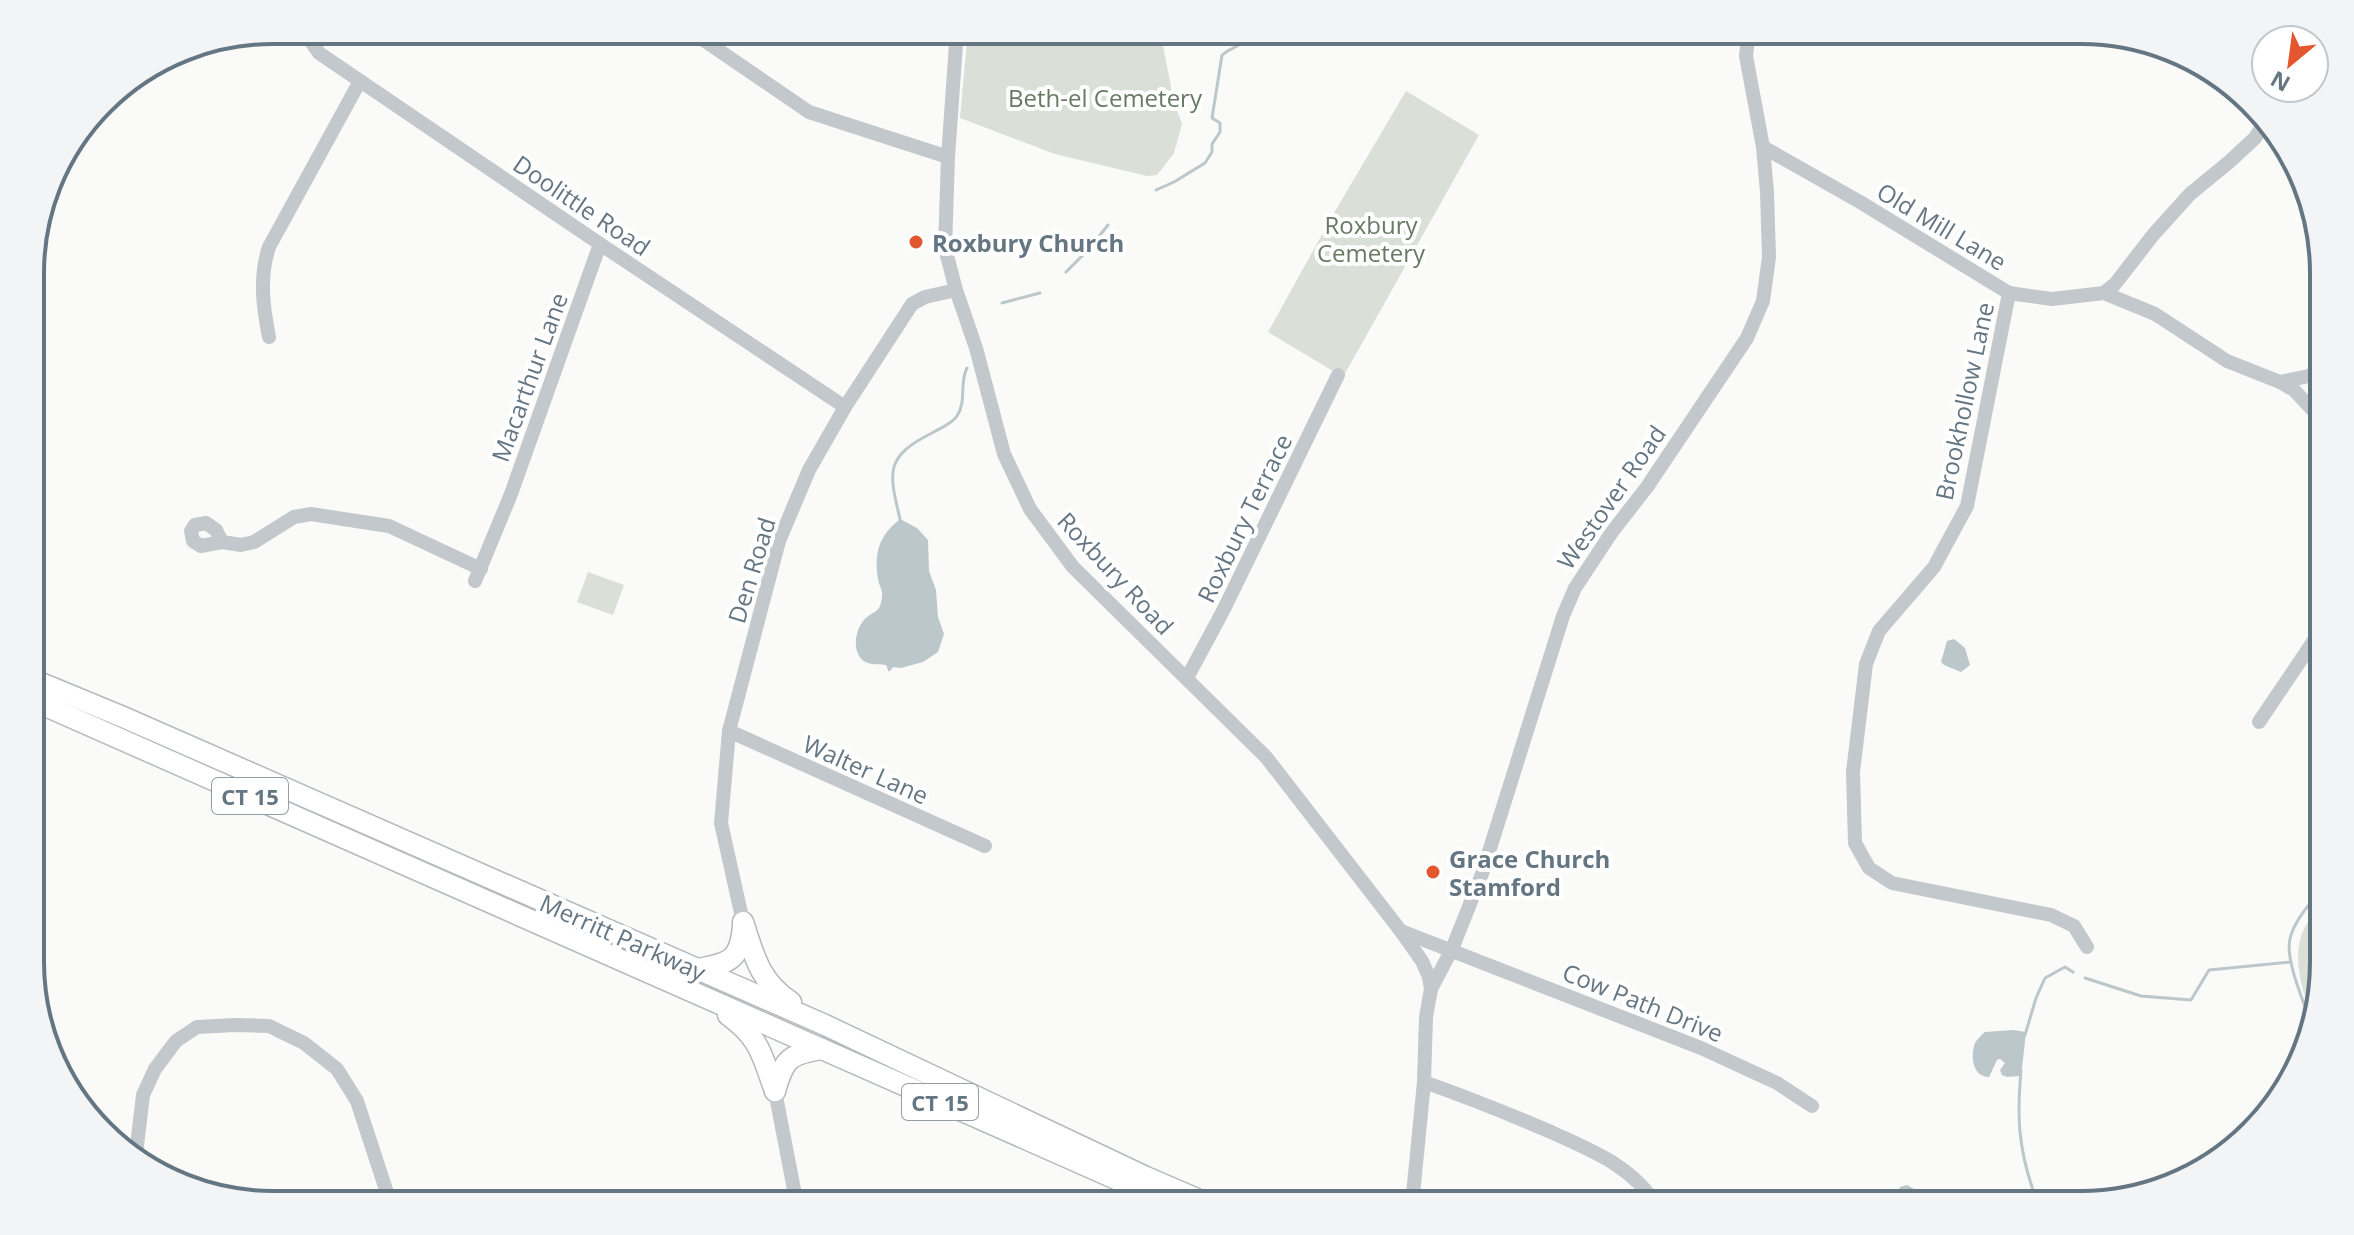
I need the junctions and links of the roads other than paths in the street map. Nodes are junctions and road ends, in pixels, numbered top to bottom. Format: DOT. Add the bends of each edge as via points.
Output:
graph roads {
  1 [pos="313,44"];
  2 [pos="709,44"];
  3 [pos="956,44"];
  4 [pos="1747,44"];
  5 [pos="360,81"];
  6 [pos="2260,130"];
  7 [pos="1763,147"];
  8 [pos="948,157"];
  9 [pos="600,244"];
  10 [pos="956,290"];
  11 [pos="2009,293"];
  12 [pos="2104,293"];
  13 [pos="269,337"];
  14 [pos="2310,373"];
  15 [pos="1338,375"];
  16 [pos="2280,382"];
  17 [pos="2310,405"];
  18 [pos="845,407"];
  19 [pos="222,542"];
  20 [pos="2310,646"];
  21 [pos="44,674"];
  22 [pos="1187,678"];
  23 [pos="44,684"];
  24 [pos="44,705"];
  25 [pos="123,717"];
  26 [pos="2259,722"];
  27 [pos="729,731"];
  28 [pos="985,846"];
  29 [pos="743,922"];
  30 [pos="1400,930"];
  31 [pos="2087,947"];
  32 [pos="1452,949"];
  33 [pos="698,969"];
  34 [pos="1431,989"];
  35 [pos="706,998"];
  36 [pos="825,1025"];
  37 [pos="822,1049"];
  38 [pos="1424,1082"];
  39 [pos="775,1091"];
  40 [pos="1812,1106"];
  41 [pos="137,1145"];
  42 [pos="386,1191"];
  43 [pos="794,1191"];
  44 [pos="1143,1191"];
  45 [pos="1178,1191"];
  46 [pos="1414,1191"];
  47 [pos="1647,1191"];
  1 -- 5 [label="street, Doolittle Road"];
  2 -- 8 [label="street" via="809,112"];
  3 -- 8 [label="street, Roxbury Road"];
  4 -- 7 [label="street, Westover Road"];
  5 -- 9 [label="street, Doolittle Road"];
  5 -- 13 [label="street" via="269,247 263,266"];
  6 -- 12 [label="street" via="2190,194"];
  7 -- 11 [label="street, Old Mill Lane"];
  7 -- 32 [label="street, Westover Road" via="1769,246 1763,301 1747,338 1575,588 1482,874"];
  8 -- 10 [label="street, Roxbury Road" via="945,248"];
  9 -- 18 [label="street, Doolittle Road"];
  9 -- 19 [label="street, Macarthur Lane" via="478,575 389,526 311,514 294,517 254,542"];
  10 -- 18 [label="street, Den Road" via="912,304"];
  10 -- 22 [label="street, Roxbury Road" via="1004,454 1030,509 1073,567"];
  11 -- 12 [label="street, Old Mill Lane" via="2052,299"];
  11 -- 31 [label="street, Brookhollow Lane" via="1967,506 1934,567 1879,631 1866,664 1853,772 1855,843 1869,868 1892,883 2051,915 2074,926"];
  12 -- 16 [label="street, Old Mill Lane" via="2155,314 2227,361"];
  14 -- 16 [label="street"];
  15 -- 22 [label="street, Roxbury Terrace"];
  16 -- 17 [label="street, Old Mill Lane"];
  18 -- 27 [label="street, Den Road" via="809,470 779,541"];
  20 -- 26 [label="street"];
  21 -- 25 [label="highway"];
  22 -- 30 [label="street, Roxbury Road" via="1266,757"];
  23 -- 25 [label="highway, Merritt Parkway / CT 15"];
  24 -- 35 [label="highway, Merritt Parkway / CT 15"];
  25 -- 33 [label="highway, Merritt Parkway / CT 15"];
  27 -- 28 [label="street, Walter Lane"];
  27 -- 29 [label="street, Den Road" via="721,823"];
  29 -- 33 [label="highway" via="736,954 721,965"];
  29 -- 36 [label="highway" via="765,980"];
  30 -- 32 [label="street"];
  30 -- 34 [label="street, Roxbury Road" via="1422,961"];
  32 -- 34 [label="street, Westover Road"];
  32 -- 40 [label="street, Cow Path Drive" via="1701,1048 1777,1083"];
  33 -- 36 [label="highway, Merritt Parkway / CT 15"];
  34 -- 38 [label="street"];
  35 -- 37 [label="highway, Merritt Parkway / CT 15"];
  35 -- 39 [label="highway" via="757,1042"];
  36 -- 45 [label="highway, Merritt Parkway / CT 15"];
  37 -- 39 [label="highway" via="788,1060"];
  37 -- 44 [label="highway, Merritt Parkway / CT 15"];
  38 -- 46 [label="street"];
  38 -- 47 [label="street" via="1613,1162"];
  39 -- 43 [label="street"];
  41 -- 42 [label="street" via="143,1095 176,1041 197,1027 269,1026 304,1043 337,1069 357,1101"];
}
